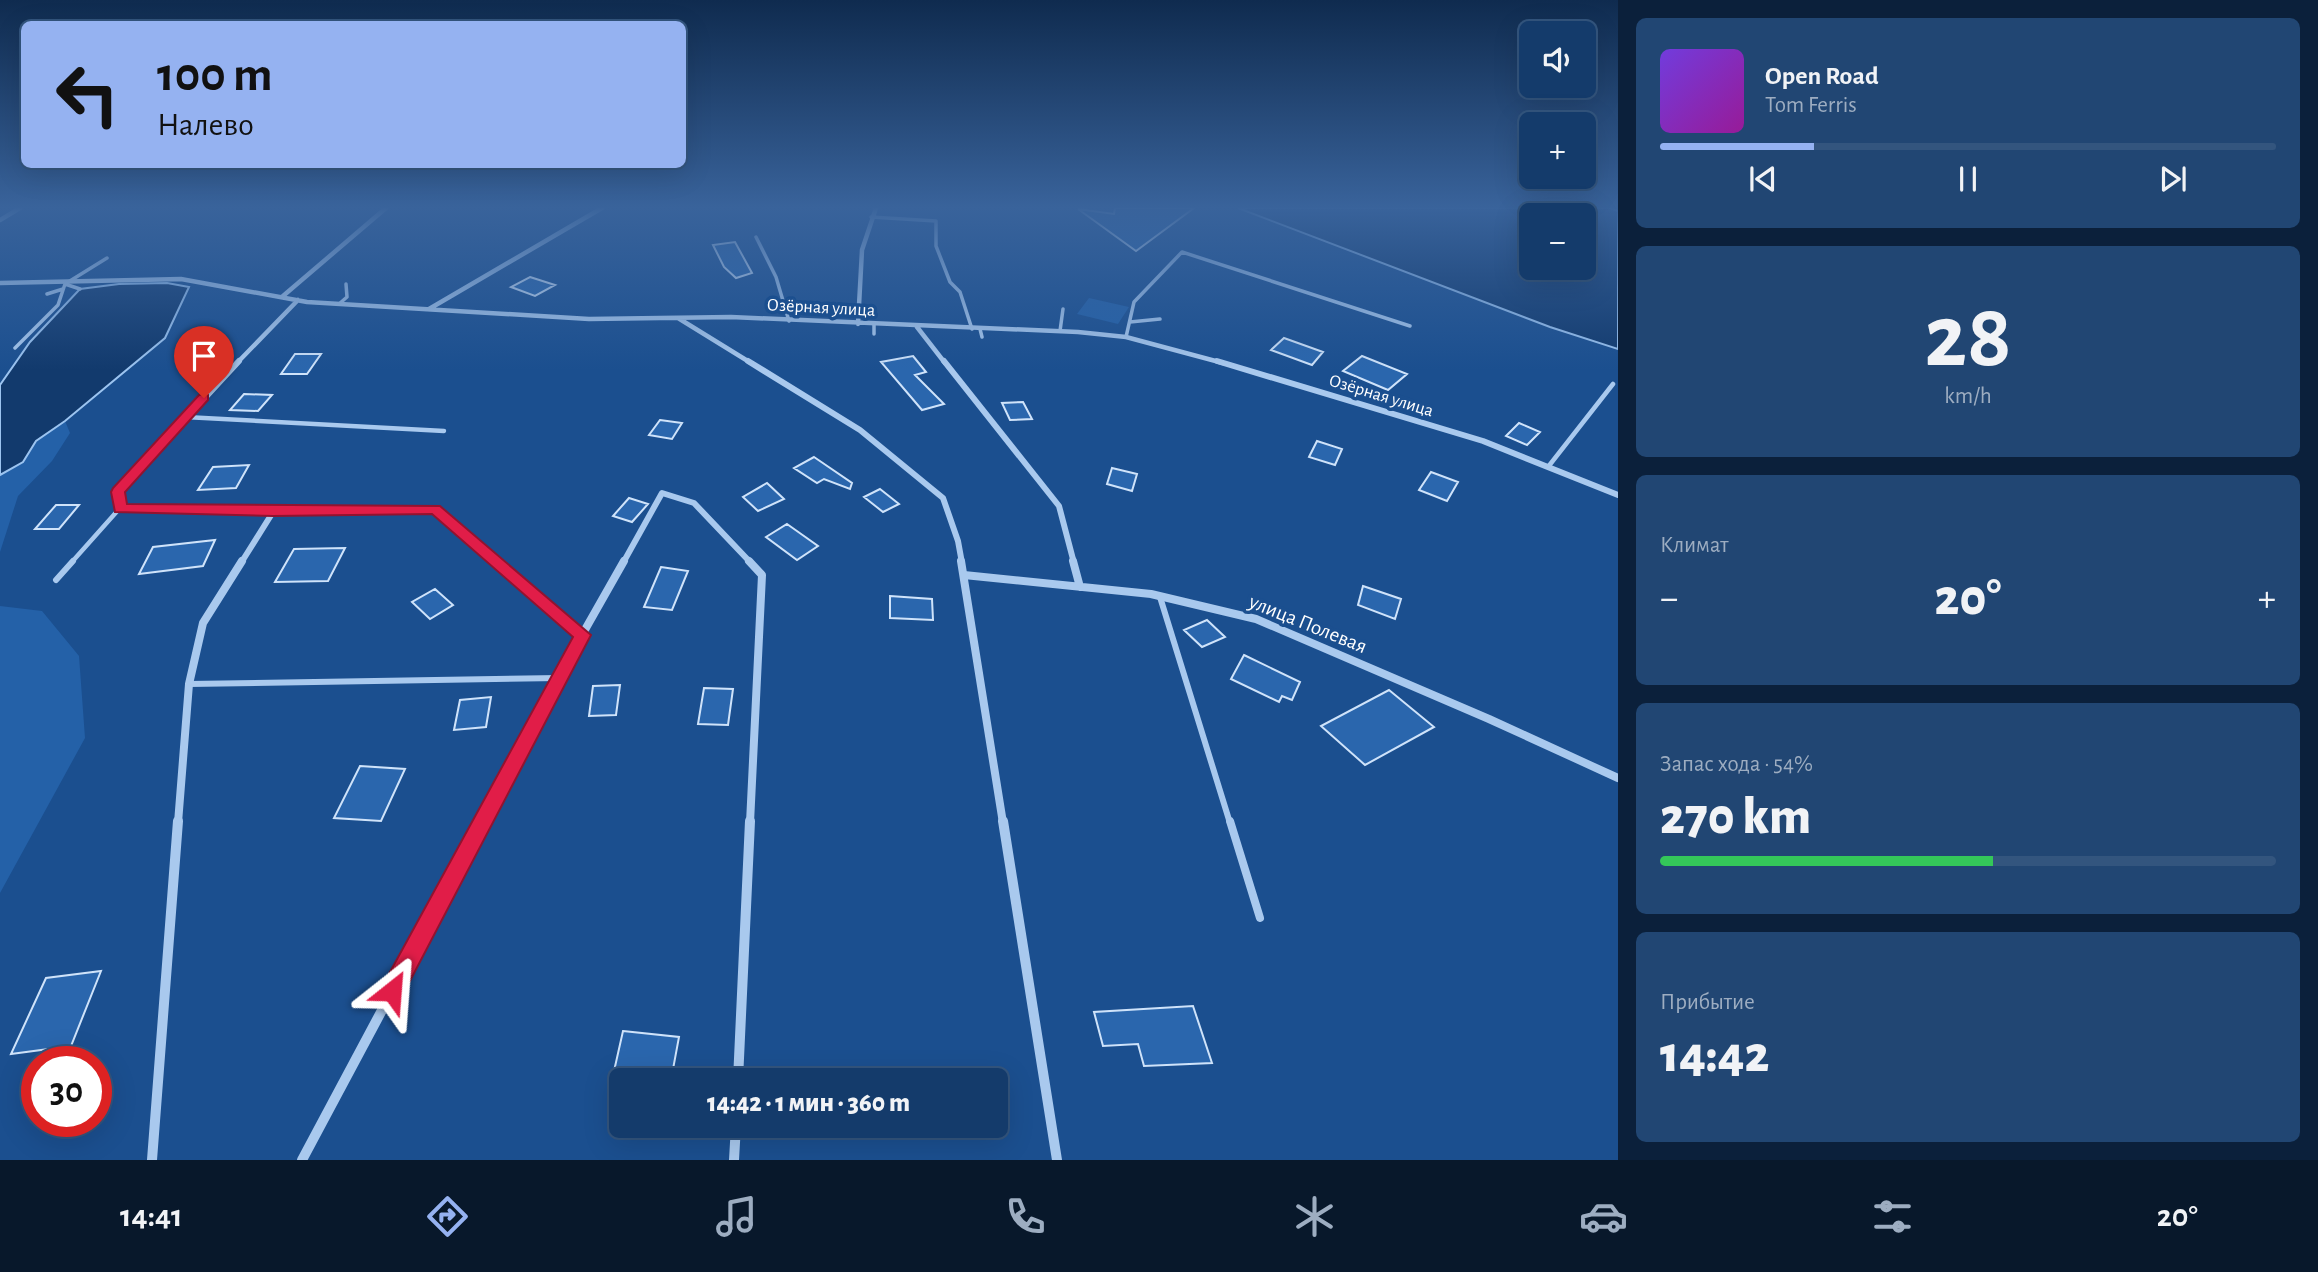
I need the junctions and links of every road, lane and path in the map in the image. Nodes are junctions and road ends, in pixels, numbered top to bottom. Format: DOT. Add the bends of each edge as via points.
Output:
graph roads {
  1 [pos="100,262"];
  2 [pos="323,262"];
  3 [pos="509,262"];
  4 [pos="769,262"];
  5 [pos="861,262"];
  6 [pos="942,262"];
  7 [pos="1173,262"];
  8 [pos="1211,262"];
  9 [pos="0,283"];
  10 [pos="64,284"];
  11 [pos="346,284"];
  12 [pos="80,289"];
  13 [pos="47,295"];
  14 [pos="355,295"];
  15 [pos="283,296"];
  16 [pos="347,297"];
  17 [pos="298,300"];
  18 [pos="339,304"];
  19 [pos="428,309"];
  20 [pos="1063,310"];
  21 [pos="678,318"];
  22 [pos="1160,319"];
  23 [pos="789,321"];
  24 [pos="1130,321"];
  25 [pos="858,324"];
  26 [pos="874,325"];
  27 [pos="1410,326"];
  28 [pos="917,327"];
  29 [pos="972,329"];
  30 [pos="980,329"];
  31 [pos="1039,331"];
  32 [pos="1060,331"];
  33 [pos="874,334"];
  34 [pos="982,337"];
  35 [pos="1126,337"];
  36 [pos="1037,338"];
  37 [pos="15,348"];
  38 [pos="1613,384"];
  39 [pos="184,417"];
  40 [pos="444,431"];
  41 [pos="1548,467"];
  42 [pos="1618,495"];
  43 [pos="120,509"];
  44 [pos="273,512"];
  45 [pos="964,575"];
  46 [pos="56,580"];
  47 [pos="1080,587"];
  48 [pos="1159,596"];
  49 [pos="582,635"];
  50 [pos="559,678"];
  51 [pos="189,684"];
  52 [pos="1618,778"];
  53 [pos="1260,918"];
  54 [pos="739,1068"];
  55 [pos="735,1138"];
  56 [pos="152,1160"];
  57 [pos="302,1160"];
  58 [pos="734,1160"];
  59 [pos="1057,1160"];
  1 -- 10 [label="lane"];
  2 -- 15 [label="street"];
  3 -- 19 [label="street"];
  4 -- 23 [label="lane"];
  5 -- 25 [label="street"];
  6 -- 29 [label="lane" via="960,292"];
  7 -- 24 [label="lane" via="1134,302"];
  8 -- 27 [label="lane"];
  9 -- 10 [label="street, Озёрная улица"];
  10 -- 12 [label="lane"];
  10 -- 13 [label="lane"];
  10 -- 15 [label="street, Озёрная улица" via="181,279"];
  10 -- 37 [label="lane" via="58,305"];
  11 -- 16 [label="lane"];
  14 -- 16 [label="lane"];
  15 -- 17 [label="street, Озёрная улица"];
  16 -- 18 [label="lane"];
  17 -- 18 [label="street, Озёрная улица"];
  17 -- 39 [label="street"];
  18 -- 19 [label="street, Озёрная улица"];
  19 -- 21 [label="street, Озёрная улица"];
  20 -- 32 [label="lane"];
  21 -- 23 [label="street, Озёрная улица"];
  21 -- 45 [label="street" via="860,430 943,498"];
  22 -- 24 [label="lane"];
  23 -- 25 [label="street, Озёрная улица"];
  24 -- 35 [label="lane"];
  25 -- 26 [label="street, Озёрная улица"];
  26 -- 28 [label="street, Озёрная улица"];
  26 -- 33 [label="lane"];
  28 -- 29 [label="street, Озёрная улица"];
  28 -- 47 [label="street" via="1059,506"];
  29 -- 30 [label="street, Озёрная улица"];
  30 -- 31 [label="street, Озёрная улица"];
  30 -- 34 [label="lane"];
  31 -- 32 [label="street, Озёрная улица"];
  31 -- 36 [label="lane"];
  32 -- 35 [label="street, Озёрная улица"];
  35 -- 41 [label="street, Озёрная улица" via="1483,441"];
  38 -- 41 [label="lane"];
  39 -- 40 [label="lane"];
  39 -- 43 [label="street" via="118,492"];
  41 -- 42 [label="street, Озёрная улица"];
  43 -- 44 [label="street"];
  43 -- 46 [label="lane"];
  44 -- 49 [label="street" via="435,509"];
  44 -- 51 [label="street" via="203,623"];
  45 -- 47 [label="street, улица Полевая"];
  45 -- 59 [label="street"];
  47 -- 48 [label="street, улица Полевая"];
  48 -- 52 [label="street, улица Полевая" via="1256,619"];
  48 -- 53 [label="lane"];
  49 -- 50 [label="street"];
  49 -- 54 [label="street" via="662,494 694,503 762,575"];
  50 -- 51 [label="lane"];
  50 -- 57 [label="street"];
  51 -- 56 [label="street"];
  55 -- 58 [label="street"];
}
